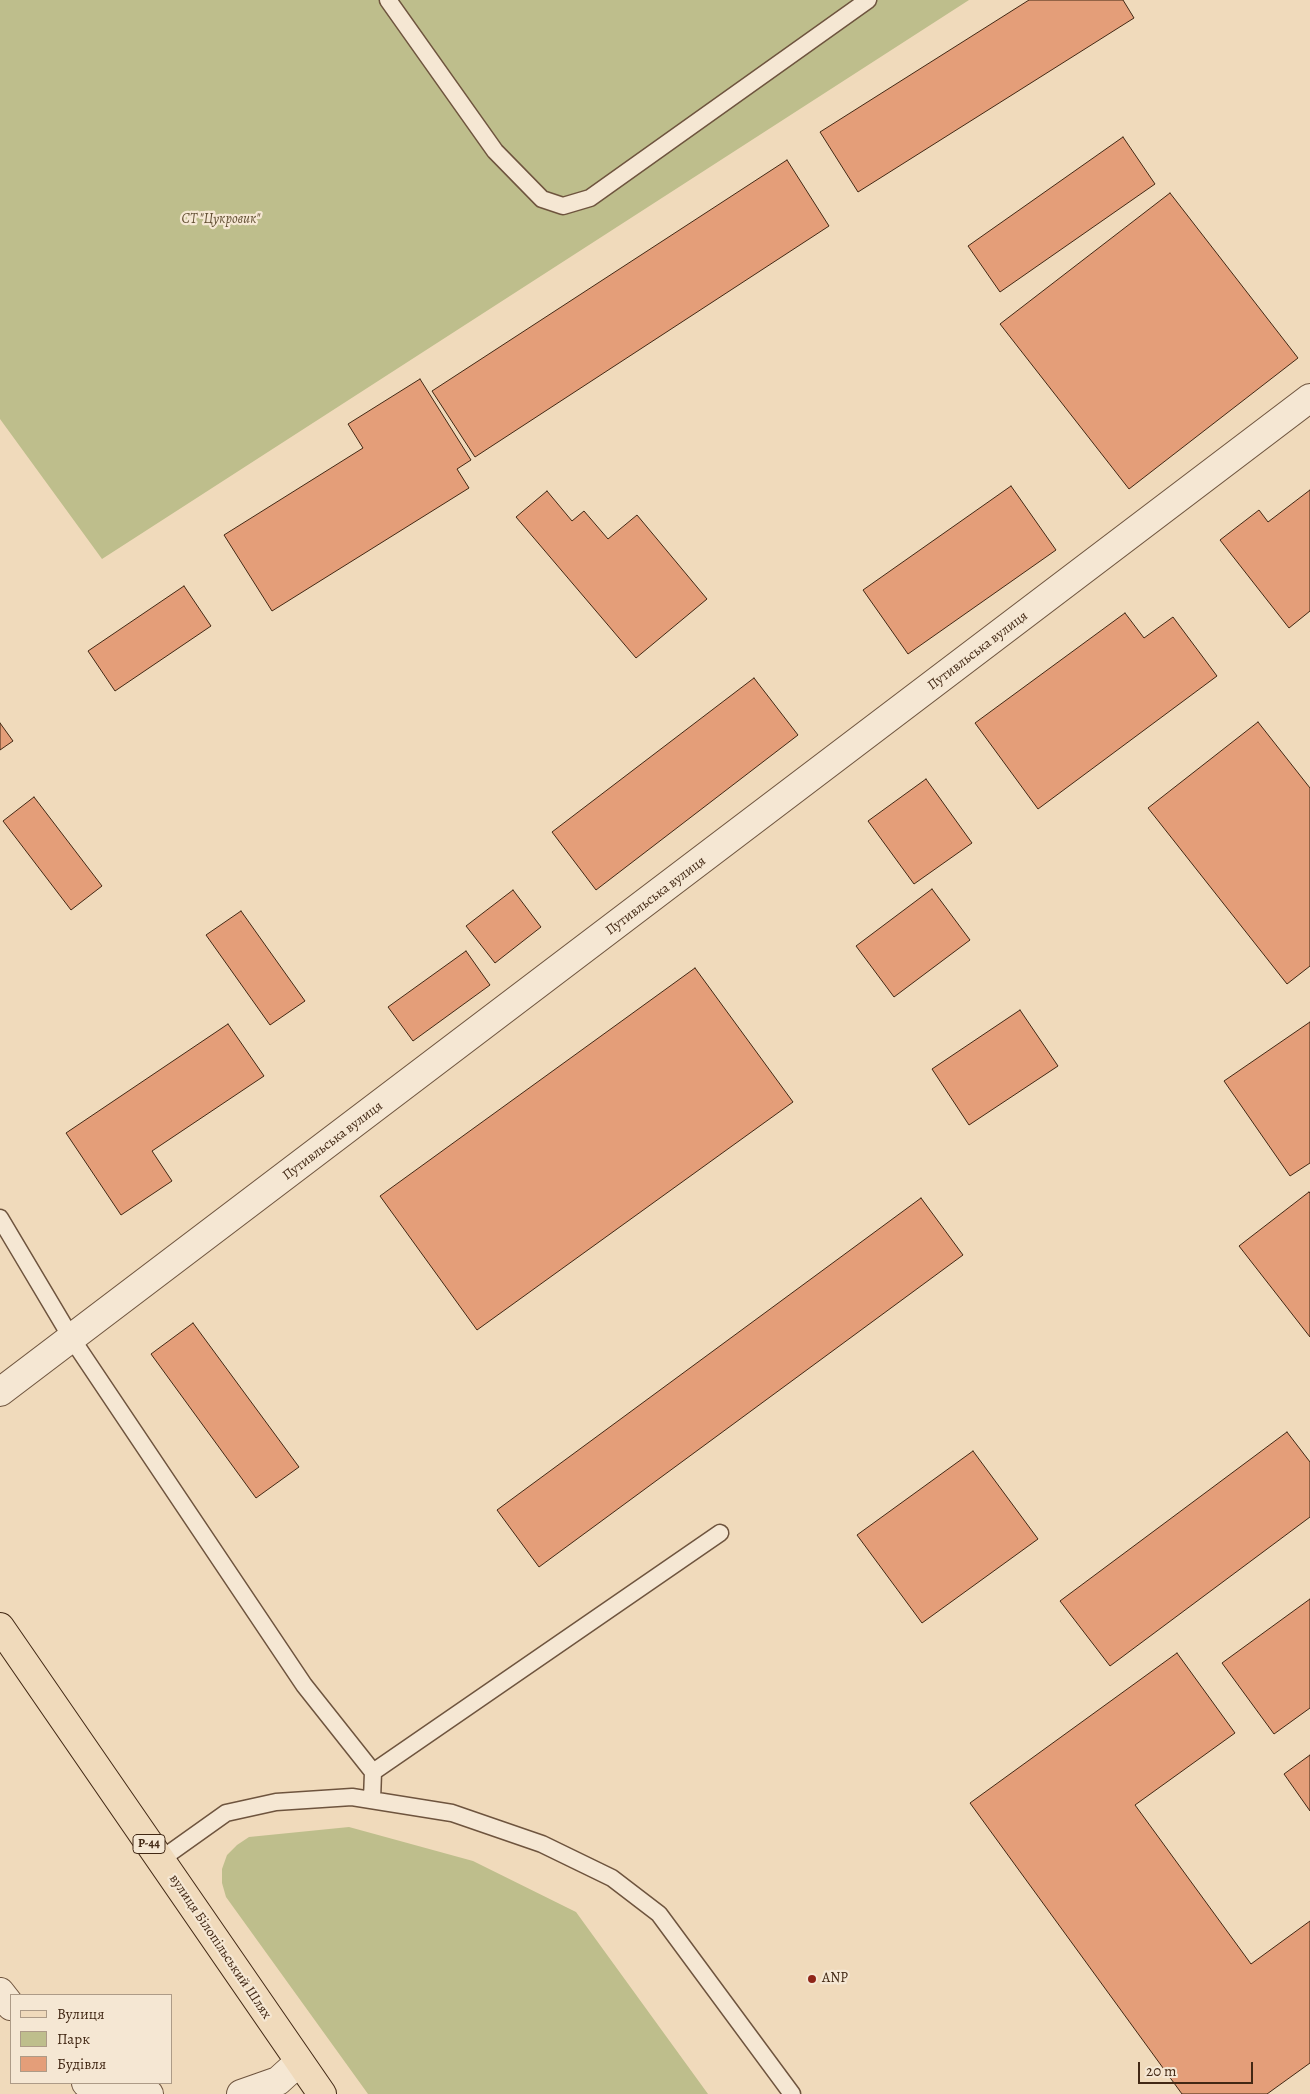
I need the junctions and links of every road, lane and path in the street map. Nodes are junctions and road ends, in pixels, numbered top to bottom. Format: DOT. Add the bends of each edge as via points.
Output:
graph roads {
  1 [pos="388,0"];
  2 [pos="868,0"];
  3 [pos="1310,398"];
  4 [pos="0,1218"];
  5 [pos="72,1339"];
  6 [pos="0,1392"];
  7 [pos="720,1534"];
  8 [pos="0,1627"];
  9 [pos="372,1772"];
  10 [pos="372,1800"];
  11 [pos="160,1860"];
  12 [pos="0,1992"];
  13 [pos="10,2005"];
  14 [pos="299,2062"];
  15 [pos="88,2084"];
  16 [pos="148,2094"];
  17 [pos="241,2094"];
  18 [pos="322,2094"];
  19 [pos="792,2094"];
  1 -- 2 [label="lane" via="495,151 542,200 563,206 590,198"];
  3 -- 5 [label="street, Путивльська вулиця"];
  4 -- 5 [label="lane"];
  5 -- 6 [label="street, Путивльська вулиця"];
  5 -- 9 [label="lane" via="304,1685"];
  7 -- 9 [label="lane"];
  8 -- 11 [label="main road, вулиця Білопільський Шлях / Р-44"];
  9 -- 10 [label="lane"];
  10 -- 11 [label="lane" via="352,1797 276,1802 226,1813"];
  10 -- 19 [label="lane" via="452,1813 542,1844 612,1878 659,1914"];
  11 -- 14 [label="main road, вулиця Білопільський Шлях / Р-44"];
  12 -- 13 [label="street"];
  14 -- 17 [label="street" via="278,2082"];
  14 -- 18 [label="main road, вулиця Білопільський Шлях / Р-44"];
  15 -- 16 [label="street"];
}
